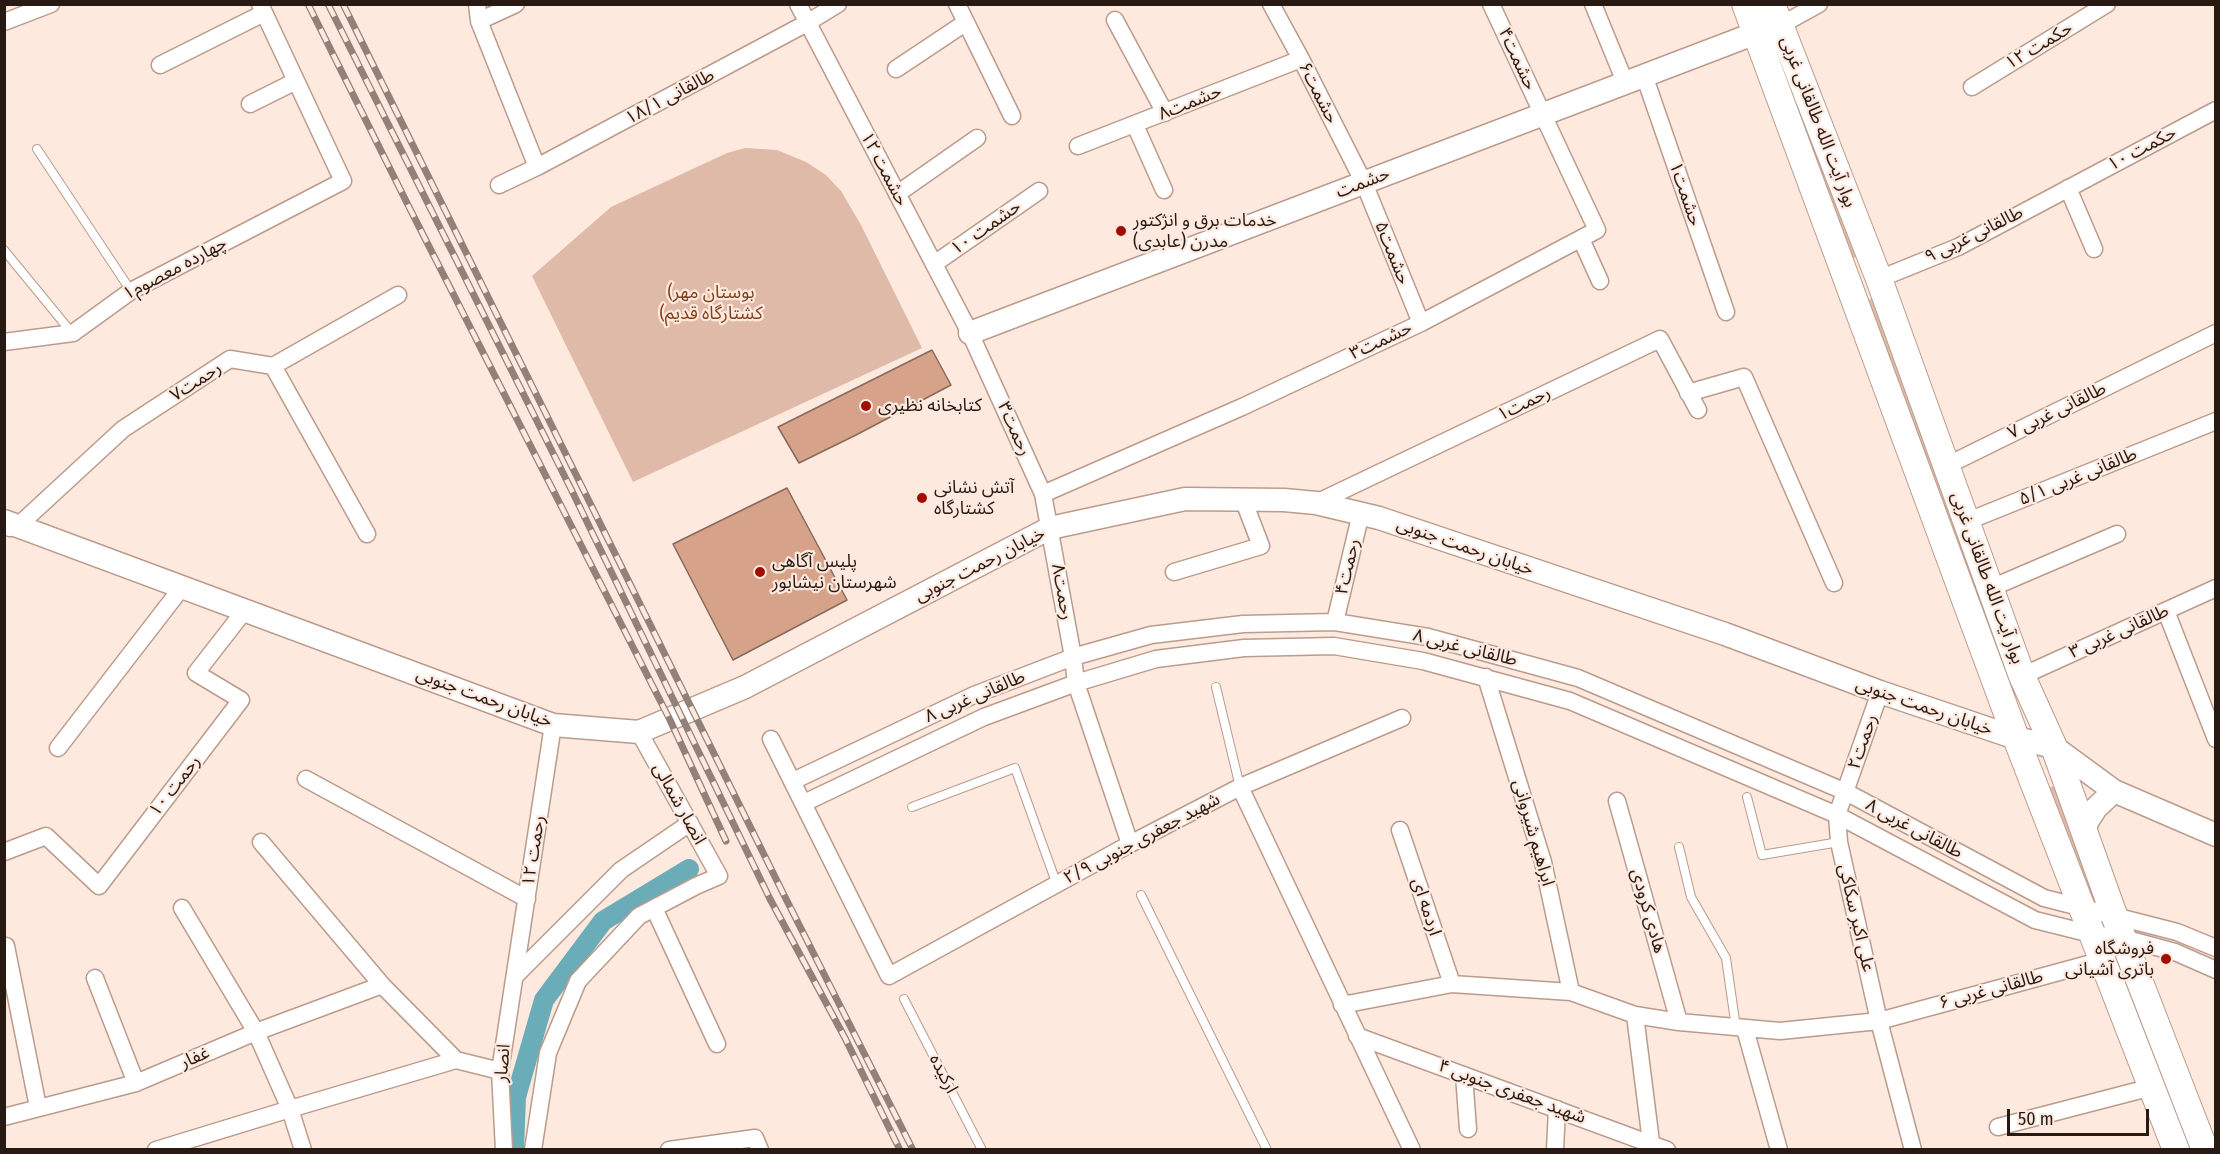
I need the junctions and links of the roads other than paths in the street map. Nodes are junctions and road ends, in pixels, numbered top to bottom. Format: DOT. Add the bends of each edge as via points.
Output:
graph roads {
  1 [pos="51,4"];
  2 [pos="516,4"];
  3 [pos="798,4"];
  4 [pos="838,4"];
  5 [pos="957,4"];
  6 [pos="1271,4"];
  7 [pos="1491,4"];
  8 [pos="1593,4"];
  9 [pos="1745,4"];
  10 [pos="1819,4"];
  11 [pos="2107,4"];
  12 [pos="262,9"];
  13 [pos="478,13"];
  14 [pos="1777,15"];
  15 [pos="1115,20"];
  16 [pos="4,22"];
  17 [pos="965,23"];
  18 [pos="807,24"];
  19 [pos="1756,33"];
  20 [pos="1301,59"];
  21 [pos="160,64"];
  22 [pos="896,69"];
  23 [pos="1635,79"];
  24 [pos="296,81"];
  25 [pos="1972,87"];
  26 [pos="250,104"];
  27 [pos="2216,110"];
  28 [pos="1165,113"];
  29 [pos="1542,114"];
  30 [pos="1012,116"];
  31 [pos="1135,125"];
  32 [pos="977,138"];
  33 [pos="1078,146"];
  34 [pos="37,149"];
  35 [pos="537,167"];
  36 [pos="1364,183"];
  37 [pos="499,185"];
  38 [pos="2068,188"];
  39 [pos="1164,190"];
  40 [pos="1039,191"];
  41 [pos="897,194"];
  42 [pos="1581,238"];
  43 [pos="2094,249"];
  44 [pos="4,250"];
  45 [pos="934,264"];
  46 [pos="1879,279"];
  47 [pos="1600,281"];
  48 [pos="131,291"];
  49 [pos="1852,294"];
  50 [pos="398,295"];
  51 [pos="1726,312"];
  52 [pos="1421,323"];
  53 [pos="73,333"];
  54 [pos="970,333"];
  55 [pos="2216,333"];
  56 [pos="4,342"];
  57 [pos="273,366"];
  58 [pos="1688,393"];
  59 [pos="1698,410"];
  60 [pos="2216,421"];
  61 [pos="1946,466"];
  62 [pos="1043,494"];
  63 [pos="1243,499"];
  64 [pos="1316,503"];
  65 [pos="1361,513"];
  66 [pos="1968,521"];
  67 [pos="9,525"];
  68 [pos="1050,528"];
  69 [pos="368,534"];
  70 [pos="2117,534"];
  71 [pos="1174,573"];
  72 [pos="1834,583"];
  73 [pos="183,586"];
  74 [pos="1991,588"];
  75 [pos="2216,588"];
  76 [pos="245,610"];
  77 [pos="2166,611"];
  78 [pos="1335,622"];
  79 [pos="1285,623"];
  80 [pos="1287,647"];
  81 [pos="1073,657"];
  82 [pos="2022,676"];
  83 [pos="1486,677"];
  84 [pos="1076,683"];
  85 [pos="1216,687"];
  86 [pos="1880,692"];
  87 [pos="1402,718"];
  88 [pos="553,725"];
  89 [pos="639,732"];
  90 [pos="2016,738"];
  91 [pos="771,739"];
  92 [pos="2216,739"];
  93 [pos="2054,747"];
  94 [pos="58,748"];
  95 [pos="306,779"];
  96 [pos="793,781"];
  97 [pos="1240,787"];
  98 [pos="2114,791"];
  99 [pos="1846,792"];
  100 [pos="1747,797"];
  101 [pos="1617,801"];
  102 [pos="804,803"];
  103 [pos="912,807"];
  104 [pos="1837,815"];
  105 [pos="690,823"];
  106 [pos="1400,830"];
  107 [pos="2216,835"];
  108 [pos="2084,836"];
  109 [pos="261,842"];
  110 [pos="1839,842"];
  111 [pos="1130,844"];
  112 [pos="1679,847"];
  113 [pos="4,852"];
  114 [pos="1057,885"];
  115 [pos="1141,896"];
  116 [pos="527,899"];
  117 [pos="2082,907"];
  118 [pos="182,908"];
  119 [pos="654,908"];
  120 [pos="2118,926"];
  121 [pos="2091,934"];
  122 [pos="6,946"];
  123 [pos="2216,948"];
  124 [pos="2103,960"];
  125 [pos="2216,970"];
  126 [pos="515,976"];
  127 [pos="95,978"];
  128 [pos="1452,984"];
  129 [pos="382,985"];
  130 [pos="1571,992"];
  131 [pos="904,999"];
  132 [pos="1342,1005"];
  133 [pos="1635,1015"];
  134 [pos="1880,1021"];
  135 [pos="1679,1022"];
  136 [pos="1740,1028"];
  137 [pos="256,1032"];
  138 [pos="1357,1036"];
  139 [pos="717,1044"];
  140 [pos="456,1060"];
  141 [pos="500,1071"];
  142 [pos="1464,1075"];
  143 [pos="136,1083"];
  144 [pos="2152,1088"];
  145 [pos="38,1107"];
  146 [pos="290,1108"];
  147 [pos="1557,1108"];
  148 [pos="4,1117"];
  149 [pos="1998,1127"];
  150 [pos="1468,1129"];
  151 [pos="1630,1142"];
  152 [pos="1651,1142"];
  153 [pos="1912,1147"];
  154 [pos="156,1149"];
  155 [pos="303,1149"];
  156 [pos="504,1149"];
  157 [pos="533,1149"];
  158 [pos="669,1149"];
  159 [pos="760,1149"];
  160 [pos="982,1149"];
  161 [pos="1267,1149"];
  162 [pos="1412,1149"];
  163 [pos="1555,1149"];
  164 [pos="1667,1149"];
  165 [pos="1779,1149"];
  166 [pos="2176,1149"];
  167 [pos="2205,1149"];
  1 -- 16 [label="street"];
  2 -- 13 [label="street"];
  3 -- 18 [label="street, حشمت ۱۲"];
  4 -- 18 [label="street, طالقانی ۱۸/۱"];
  5 -- 17 [label="street"];
  6 -- 20 [label="street, حشمت۶"];
  7 -- 29 [label="street, حشمت۴"];
  8 -- 23 [label="street, حشمت۱"];
  9 -- 19 [label="main road, بوار آیت الله طالقانی غربی"];
  10 -- 14 [label="street"];
  11 -- 25 [label="street, حکمت ۱۲"];
  12 -- 21 [label="street"];
  12 -- 24 [label="street"];
  13 -- 35 [label="street"];
  14 -- 46 [label="main road, بوار آیت الله طالقانی غربی"];
  15 -- 28 [label="street"];
  17 -- 22 [label="street"];
  17 -- 30 [label="street"];
  18 -- 35 [label="street, طالقانی ۱۸/۱"];
  18 -- 41 [label="street, حشمت ۱۲"];
  19 -- 23 [label="street, حشمت"];
  19 -- 49 [label="main road, بوار آیت الله طالقانی غربی"];
  20 -- 28 [label="street, حشمت۸"];
  20 -- 36 [label="street, حشمت۶"];
  23 -- 29 [label="street, حشمت"];
  23 -- 51 [label="street, حشمت۱"];
  24 -- 26 [label="street"];
  24 -- 48 [label="street, چهارده معصوم۱" via="343,181"];
  27 -- 38 [label="street, حکمت ۱۰"];
  28 -- 31 [label="street, حشمت۸"];
  29 -- 36 [label="street, حشمت"];
  29 -- 42 [label="street, حشمت۳" via="1598,230"];
  31 -- 33 [label="street, حشمت۸"];
  31 -- 39 [label="street"];
  32 -- 41 [label="street"];
  34 -- 48 [label="lane"];
  35 -- 37 [label="street, طالقانی ۱۸/۱"];
  36 -- 52 [label="street, حشمت۵"];
  36 -- 54 [label="street, حشمت"];
  38 -- 43 [label="street"];
  38 -- 46 [label="street, طالقانی غربی ۹" via="1958,247"];
  40 -- 45 [label="street, حشمت ۱۰"];
  41 -- 45 [label="street, حشمت ۱۲"];
  42 -- 47 [label="street"];
  42 -- 52 [label="street, حشمت۳"];
  44 -- 53 [label="lane"];
  45 -- 54 [label="street, حشمت ۱۲"];
  46 -- 49 [label="main road"];
  46 -- 61 [label="main road, بوار آیت الله طالقانی غربی"];
  48 -- 53 [label="street, چهارده معصوم۱"];
  49 -- 90 [label="main road, بوار آیت الله طالقانی غربی"];
  50 -- 57 [label="street"];
  52 -- 62 [label="street, حشمت۳"];
  53 -- 56 [label="street, چهارده معصوم۱"];
  54 -- 62 [label="street, رحمت۳"];
  55 -- 61 [label="street, طالقانی غربی ۷"];
  57 -- 67 [label="street, رحمت۷" via="230,360 123,429"];
  57 -- 69 [label="street"];
  58 -- 59 [label="street, رحمت۱"];
  58 -- 64 [label="street, رحمت۱" via="1660,339"];
  58 -- 72 [label="street" via="1744,377"];
  60 -- 66 [label="street, طالقانی غربی ۵/۱"];
  61 -- 66 [label="main road, بوار آیت الله طالقانی غربی"];
  62 -- 68 [label="street, رحمت۳"];
  63 -- 64 [label="street, خیابان رحمت جنوبی"];
  63 -- 68 [label="street, خیابان رحمت جنوبی" via="1185,499"];
  63 -- 71 [label="street" via="1262,546"];
  64 -- 65 [label="street, خیابان رحمت جنوبی"];
  65 -- 78 [label="street, رحمت۴"];
  65 -- 86 [label="street, خیابان رحمت جنوبی" via="1725,634"];
  66 -- 74 [label="main road, بوار آیت الله طالقانی غربی"];
  67 -- 73 [label="street, خیابان رحمت جنوبی"];
  68 -- 81 [label="street, رحمت۸"];
  68 -- 89 [label="street, خیابان رحمت جنوبی" via="746,687"];
  70 -- 74 [label="street"];
  73 -- 76 [label="street, خیابان رحمت جنوبی"];
  73 -- 94 [label="street"];
  74 -- 82 [label="main road, بوار آیت الله طالقانی غربی"];
  75 -- 77 [label="street, طالقانی غربی ۳"];
  76 -- 88 [label="street, خیابان رحمت جنوبی"];
  76 -- 113 [label="street, رحمت ۱۰" via="196,673 242,700 99,886 46,836"];
  77 -- 82 [label="street, طالقانی غربی ۳"];
  77 -- 92 [label="street"];
  78 -- 79 [label="street, طالقانی غربی ۸"];
  78 -- 99 [label="street, طالقانی غربی ۸" via="1428,637 1578,678"];
  79 -- 80 [label="street"];
  79 -- 81 [label="street, طالقانی غربی ۸" via="1151,635"];
  80 -- 83 [label="street, طالقانی غربی ۸" via="1334,646 1423,661"];
  80 -- 84 [label="street, طالقانی غربی ۸" via="1156,659"];
  81 -- 84 [label="street, رحمت۸"];
  81 -- 96 [label="street, طالقانی غربی ۸" via="974,695"];
  82 -- 93 [label="main road, بوار آیت الله طالقانی غربی"];
  83 -- 104 [label="street, طالقانی غربی ۸" via="1570,701"];
  83 -- 130 [label="street, ابراهیم شیروانی" via="1543,862"];
  84 -- 102 [label="street, طالقانی غربی ۸" via="984,717"];
  84 -- 111 [label="street, رحمت۸"];
  85 -- 97 [label="lane"];
  86 -- 90 [label="street, خیابان رحمت جنوبی"];
  86 -- 99 [label="street, رحمت۲"];
  87 -- 97 [label="street, شهید جعفری جنوبی ۲/۹"];
  88 -- 89 [label="street, خیابان رحمت جنوبی"];
  88 -- 116 [label="street, رحمت ۱۲"];
  89 -- 105 [label="street, انصار شمالی"];
  90 -- 93 [label="street, خیابان رحمت جنوبی"];
  90 -- 117 [label="main road, بوار آیت الله طالقانی غربی"];
  91 -- 96 [label="street"];
  93 -- 98 [label="street"];
  93 -- 108 [label="main road, بوار آیت الله طالقانی غربی"];
  95 -- 116 [label="street"];
  96 -- 102 [label="street"];
  97 -- 111 [label="street, شهید جعفری جنوبی ۲/۹"];
  97 -- 132 [label="street"];
  98 -- 107 [label="street"];
  98 -- 108 [label="street" via="2096,808"];
  99 -- 104 [label="street, رحمت۲"];
  99 -- 117 [label="street, طالقانی غربی ۸" via="2044,898"];
  100 -- 110 [label="lane" via="1762,855"];
  101 -- 135 [label="street, هادی کرودی"];
  102 -- 114 [label="street, شهید جعفری جنوبی ۲/۹" via="889,976"];
  103 -- 114 [label="lane" via="1015,768"];
  104 -- 110 [label="street, علی اکبر سکاکی"];
  104 -- 121 [label="street, طالقانی غربی ۸" via="2036,920"];
  105 -- 119 [label="street, انصار شمالی" via="719,876"];
  105 -- 126 [label="street" via="621,870"];
  106 -- 128 [label="street, اردمه ای"];
  108 -- 120 [label="main road, بوار آیت الله طالقانی غربی"];
  109 -- 129 [label="street"];
  110 -- 134 [label="street, علی اکبر سکاکی"];
  111 -- 114 [label="street, شهید جعفری جنوبی ۲/۹"];
  112 -- 136 [label="lane" via="1691,897 1726,958"];
  115 -- 161 [label="lane"];
  116 -- 126 [label="street, رحمت ۱۲"];
  117 -- 120 [label="street, طالقانی غربی ۸"];
  117 -- 121 [label="main road, بوار آیت الله طالقانی غربی"];
  118 -- 137 [label="street"];
  119 -- 139 [label="street"];
  119 -- 157 [label="street" via="639,916 578,981 548,1053"];
  120 -- 121 [label="street, طالقانی غربی ۸"];
  120 -- 123 [label="street" via="2177,932"];
  120 -- 125 [label="street"];
  120 -- 167 [label="main road, بوار آیت الله طالقانی غربی"];
  121 -- 124 [label="main road, بوار آیت الله طالقانی غربی"];
  122 -- 145 [label="street"];
  124 -- 134 [label="street, طالقانی غربی ۶"];
  124 -- 144 [label="main road, بوار آیت الله طالقانی غربی"];
  126 -- 141 [label="street, انصار"];
  127 -- 143 [label="street"];
  128 -- 130 [label="street, طالقانی غربی ۶"];
  128 -- 132 [label="street, طالقانی غربی ۶"];
  129 -- 137 [label="street, غفار"];
  129 -- 140 [label="street"];
  130 -- 133 [label="street, طالقانی غربی ۶"];
  131 -- 160 [label="lane, ارکیده"];
  132 -- 138 [label="street"];
  133 -- 135 [label="street, طالقانی غربی ۶"];
  133 -- 152 [label="street"];
  134 -- 136 [label="street, طالقانی غربی ۶" via="1780,1031"];
  134 -- 153 [label="street, علی اکبر سکاکی"];
  135 -- 136 [label="street, طالقانی غربی ۶"];
  136 -- 165 [label="street"];
  137 -- 143 [label="street, غفار"];
  137 -- 146 [label="street"];
  138 -- 142 [label="street, شهید جعفری جنوبی ۴"];
  138 -- 162 [label="street"];
  140 -- 141 [label="street"];
  140 -- 146 [label="street"];
  141 -- 156 [label="street, انصار"];
  142 -- 147 [label="street, شهید جعفری جنوبی ۴"];
  142 -- 150 [label="street"];
  143 -- 145 [label="street, غفار"];
  144 -- 149 [label="street"];
  144 -- 166 [label="main road, بوار آیت الله طالقانی غربی"];
  145 -- 148 [label="street, غفار"];
  146 -- 154 [label="street"];
  146 -- 155 [label="street"];
  147 -- 151 [label="street, شهید جعفری جنوبی ۴"];
  147 -- 163 [label="street"];
  151 -- 152 [label="street, شهید جعفری جنوبی ۴"];
  152 -- 164 [label="street, شهید جعفری جنوبی ۴"];
  158 -- 159 [label="street" via="755,1138"];
}
